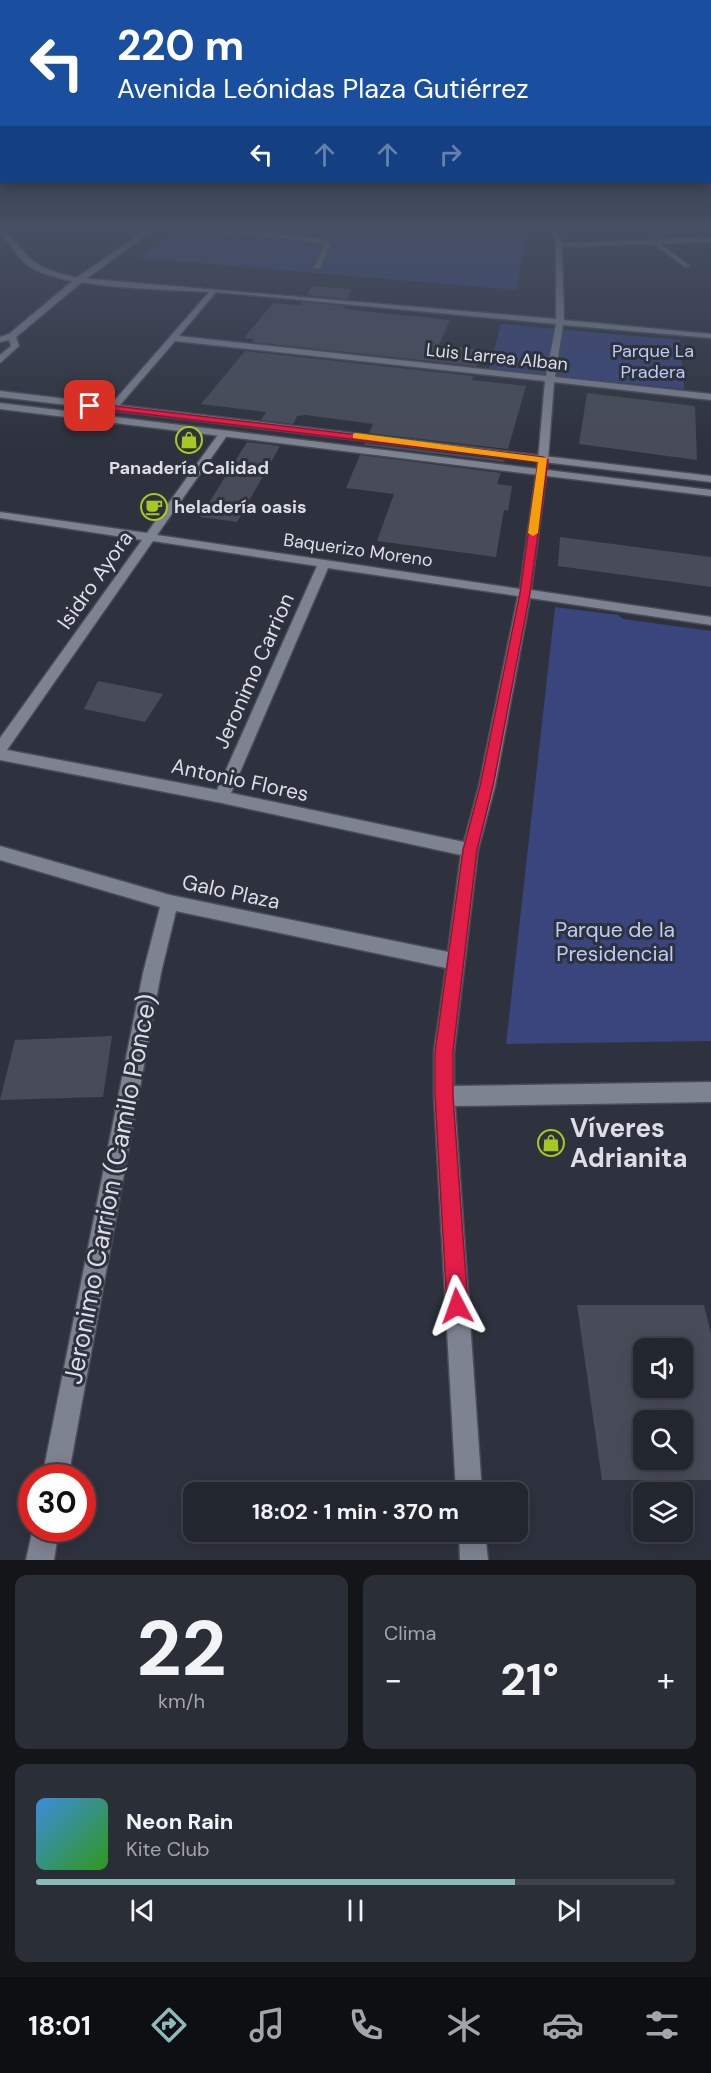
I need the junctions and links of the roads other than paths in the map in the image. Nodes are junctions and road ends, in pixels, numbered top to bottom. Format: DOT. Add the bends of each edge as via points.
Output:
graph roads {
  1 [pos="54,301"];
  2 [pos="205,301"];
  3 [pos="331,301"];
  4 [pos="560,301"];
  5 [pos="560,322"];
  6 [pos="12,336"];
  7 [pos="711,336"];
  8 [pos="172,338"];
  9 [pos="0,340"];
  10 [pos="0,360"];
  11 [pos="550,380"];
  12 [pos="0,394"];
  13 [pos="711,397"];
  14 [pos="0,405"];
  15 [pos="112,409"];
  16 [pos="104,418"];
  17 [pos="223,434"];
  18 [pos="542,467"];
  19 [pos="711,479"];
  20 [pos="711,494"];
  21 [pos="0,515"];
  22 [pos="149,537"];
  23 [pos="324,563"];
  24 [pos="525,593"];
  25 [pos="711,621"];
  26 [pos="0,720"];
  27 [pos="17,723"];
  28 [pos="0,749"];
  29 [pos="0,754"];
  30 [pos="222,797"];
  31 [pos="470,850"];
  32 [pos="0,853"];
  33 [pos="170,902"];
  34 [pos="455,962"];
  35 [pos="711,1092"];
  36 [pos="444,1096"];
  37 [pos="58,1464"];
  38 [pos="468,1482"];
  39 [pos="43,1542"];
  40 [pos="473,1542"];
  41 [pos="40,1560"];
  42 [pos="474,1560"];
  1 -- 6 [label="street"];
  2 -- 8 [label="street"];
  3 -- 5 [label="street"];
  4 -- 5 [label="street"];
  5 -- 7 [label="street"];
  5 -- 11 [label="street"];
  6 -- 9 [label="street"];
  6 -- 10 [label="street" via="15,346"];
  8 -- 11 [label="street, Luis Larrea Alban"];
  8 -- 15 [label="street"];
  11 -- 13 [label="street, Luis Larrea Alban"];
  11 -- 18 [label="street"];
  12 -- 15 [label="street"];
  14 -- 16 [label="street"];
  15 -- 16 [label="street"];
  15 -- 18 [label="street" via="318,431"];
  16 -- 17 [label="street"];
  17 -- 18 [label="street"];
  17 -- 22 [label="street, Isidro Ayora"];
  18 -- 19 [label="street"];
  18 -- 20 [label="street"];
  18 -- 24 [label="street"];
  21 -- 22 [label="street, Baquerizo Moreno"];
  22 -- 23 [label="street, Baquerizo Moreno"];
  22 -- 27 [label="street, Isidro Ayora"];
  23 -- 24 [label="street, Baquerizo Moreno"];
  23 -- 30 [label="street, Jeronimo Carrion"];
  24 -- 25 [label="street, Baquerizo Moreno"];
  24 -- 31 [label="street" via="487,786"];
  26 -- 27 [label="street"];
  27 -- 28 [label="street, Isidro Ayora"];
  29 -- 30 [label="street, Antonio Flores"];
  30 -- 31 [label="street, Antonio Flores"];
  31 -- 34 [label="street"];
  32 -- 33 [label="street, Galo Plaza"];
  33 -- 34 [label="street, Galo Plaza"];
  33 -- 37 [label="street, Jeronimo Carrion (Camilo Ponce)" via="152,973"];
  34 -- 36 [label="street" via="444,1052"];
  35 -- 36 [label="street"];
  36 -- 38 [label="street"];
  39 -- 41 [label="street"];
  40 -- 42 [label="street"];
}
